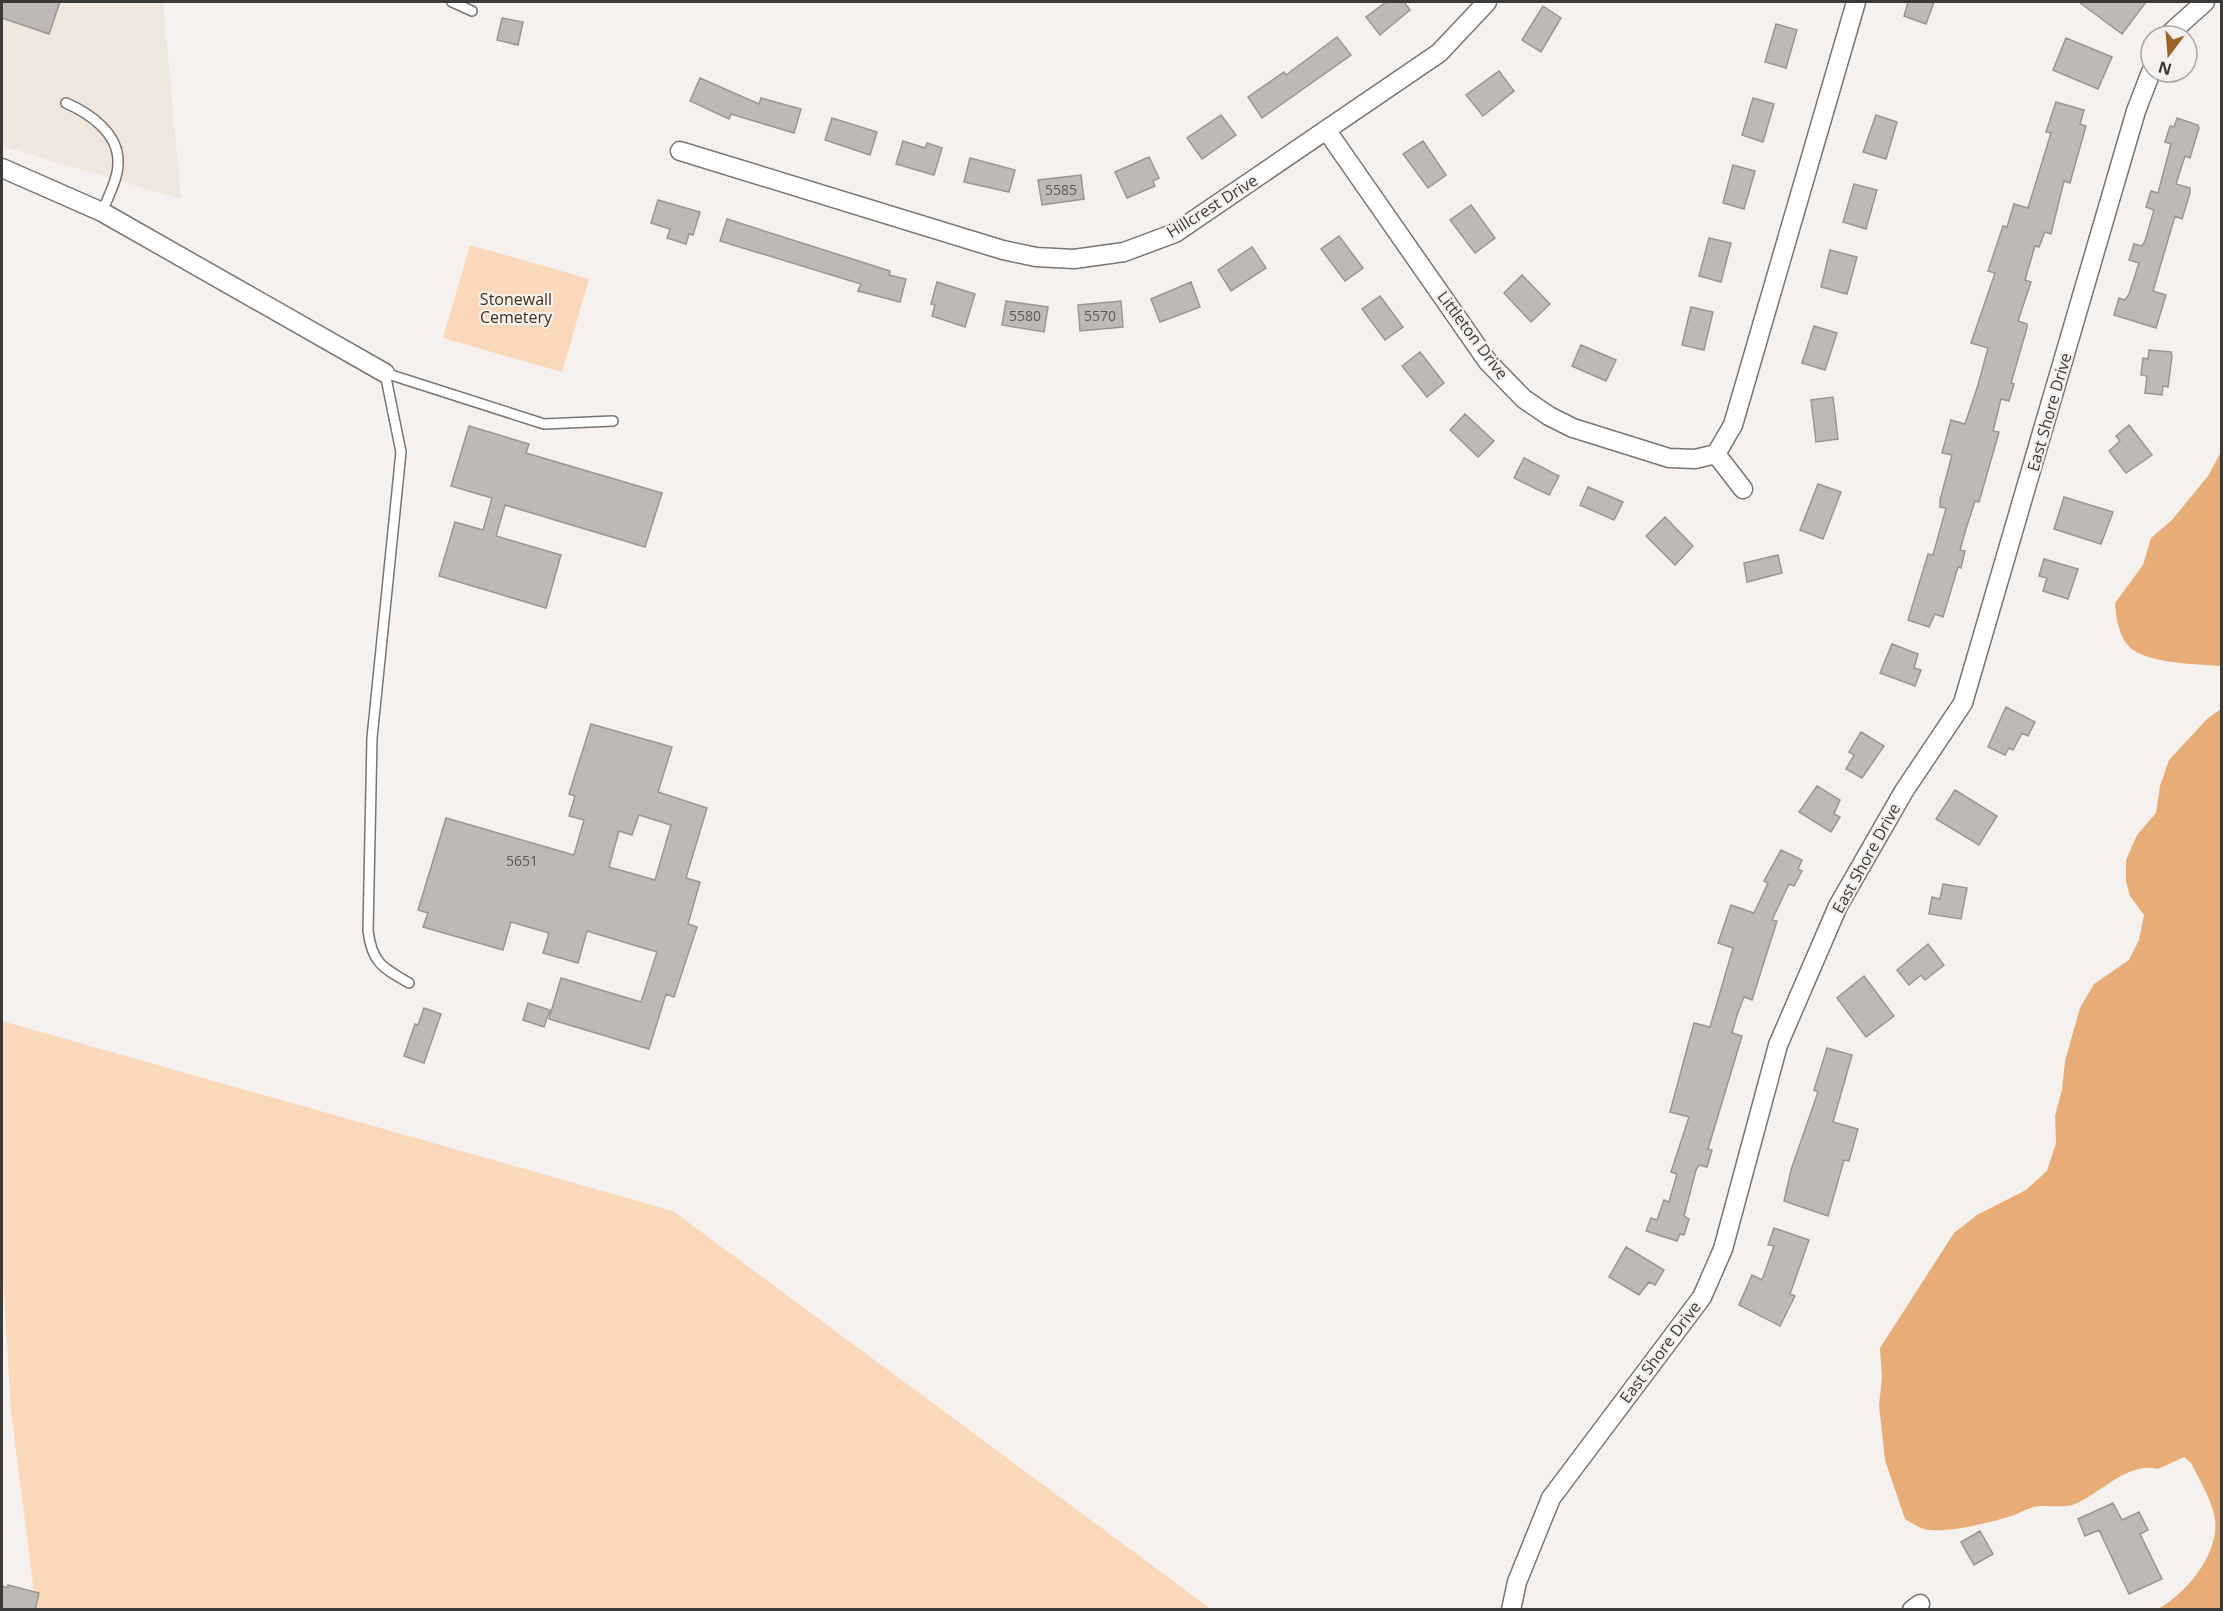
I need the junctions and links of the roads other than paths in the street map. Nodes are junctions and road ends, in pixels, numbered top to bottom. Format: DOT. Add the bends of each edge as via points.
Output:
graph roads {
  1 [pos="452,2"];
  2 [pos="1487,2"];
  3 [pos="1856,2"];
  4 [pos="2205,2"];
  5 [pos="472,11"];
  6 [pos="2180,24"];
  7 [pos="2146,84"];
  8 [pos="66,103"];
  9 [pos="1327,131"];
  10 [pos="680,151"];
  11 [pos="2,168"];
  12 [pos="102,212"];
  13 [pos="385,373"];
  14 [pos="613,421"];
  15 [pos="1716,454"];
  16 [pos="1743,489"];
  17 [pos="409,983"];
  18 [pos="1511,1610"];
  1 -- 5 [label="lane"];
  2 -- 9 [label="street, Hillcrest Drive" via="1439,53"];
  3 -- 15 [label="street" via="1732,424"];
  4 -- 6 [label="street"];
  7 -- 18 [label="street, East Shore Drive" via="1963,703 1904,791 1838,906 1778,1045 1723,1249 1702,1297 1551,1498 1517,1582"];
  8 -- 12 [label="lane" via="87,112 106,131 114,147 118,162"];
  9 -- 10 [label="street, Hillcrest Drive" via="1175,233 1124,252 1074,259 1003,250"];
  9 -- 15 [label="street, Littleton Drive" via="1488,362 1524,399 1573,428 1668,458 1695,459"];
  11 -- 12 [label="street"];
  12 -- 13 [label="street"];
  13 -- 14 [label="lane" via="544,424"];
  13 -- 17 [label="lane" via="401,452 372,738 368,931 370,951 386,970"];
  15 -- 16 [label="street"];
}
